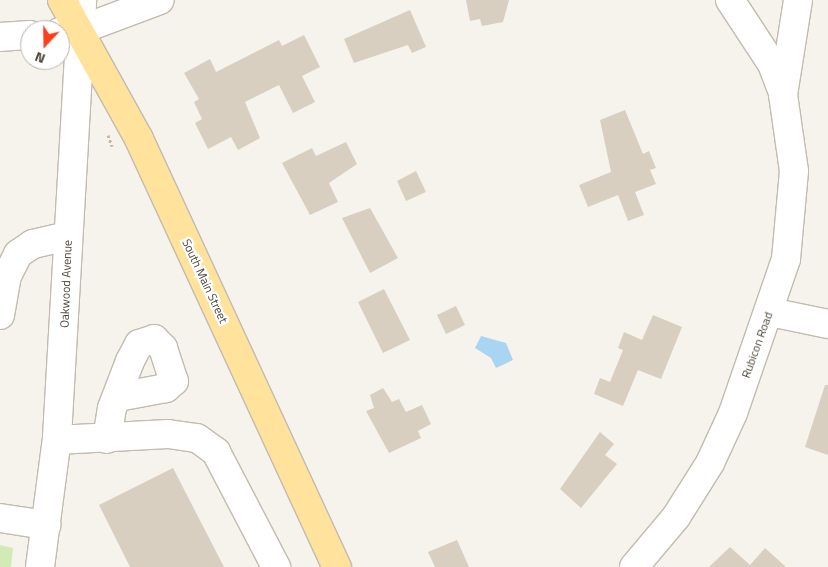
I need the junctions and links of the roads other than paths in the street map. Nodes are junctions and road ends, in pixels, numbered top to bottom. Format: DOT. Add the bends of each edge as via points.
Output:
graph roads {
  1 [pos="62,0"];
  2 [pos="82,0"];
  3 [pos="160,0"];
  4 [pos="730,0"];
  5 [pos="798,0"];
  6 [pos="67,20"];
  7 [pos="70,31"];
  8 [pos="20,36"];
  9 [pos="0,37"];
  10 [pos="70,70"];
  11 [pos="783,95"];
  12 [pos="68,236"];
  13 [pos="770,312"];
  14 [pos="0,315"];
  15 [pos="828,324"];
  16 [pos="118,397"];
  17 [pos="107,439"];
  18 [pos="57,440"];
  19 [pos="0,518"];
  20 [pos="46,525"];
  21 [pos="40,567"];
  22 [pos="276,567"];
  23 [pos="337,567"];
  24 [pos="634,567"];
  1 -- 6 [label="main road, South Main Street"];
  2 -- 7 [label="street, Oakwood Avenue"];
  3 -- 7 [label="street"];
  4 -- 11 [label="street, Rubicon Road" via="772,64"];
  5 -- 11 [label="street, Rubicon Road"];
  7 -- 23 [label="main road, South Main Street" via="139,139"];
  8 -- 9 [label="street"];
  10 -- 12 [label="street, Oakwood Avenue"];
  11 -- 13 [label="street, Rubicon Road" via="794,171 792,217"];
  12 -- 14 [label="street" via="32,244 18,254 7,276"];
  12 -- 18 [label="street, Oakwood Avenue"];
  13 -- 15 [label="street"];
  13 -- 24 [label="street, Rubicon Road" via="710,463 671,525"];
  16 -- 17 [label="street"];
  17 -- 18 [label="street"];
  17 -- 22 [label="street" via="186,434 216,452"];
  18 -- 20 [label="street, Oakwood Avenue"];
  19 -- 20 [label="street"];
  20 -- 21 [label="street, Oakwood Avenue"];
}
